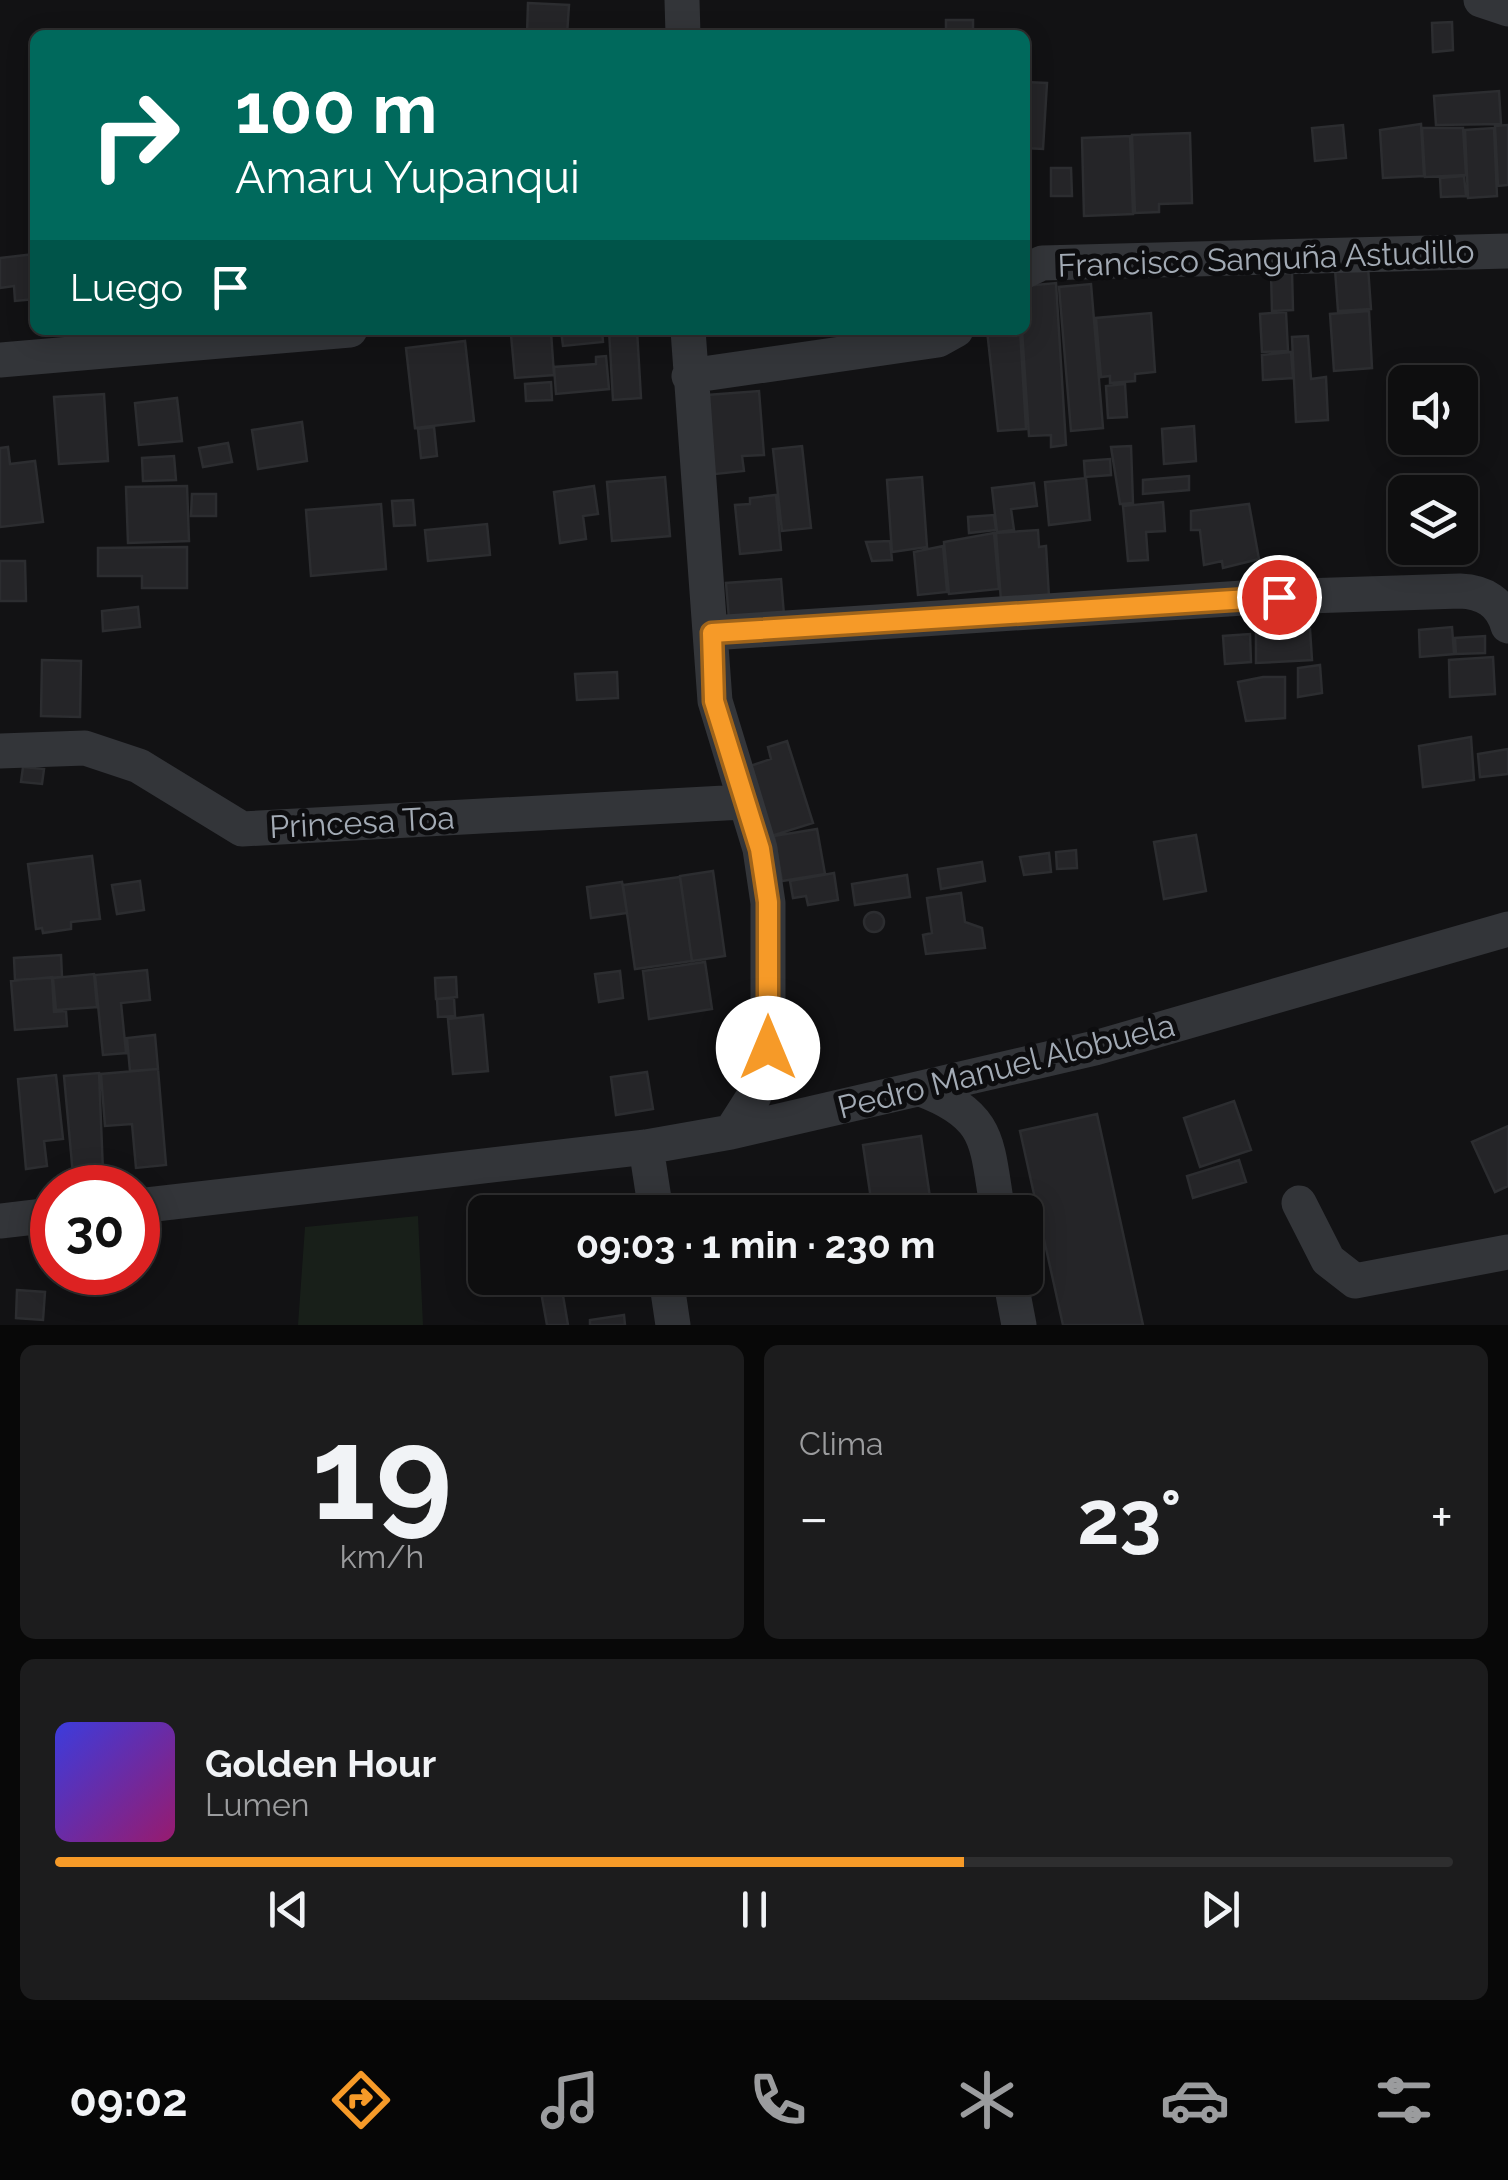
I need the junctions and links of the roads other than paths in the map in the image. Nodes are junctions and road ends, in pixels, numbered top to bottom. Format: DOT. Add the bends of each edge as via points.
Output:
graph roads {
  1 [pos="682,0"];
  2 [pos="1481,0"];
  3 [pos="1508,9"];
  4 [pos="683,30"];
  5 [pos="1508,251"];
  6 [pos="1030,269"];
  7 [pos="292,335"];
  8 [pos="688,335"];
  9 [pos="947,335"];
  10 [pos="0,360"];
  11 [pos="689,376"];
  12 [pos="1508,626"];
  13 [pos="712,633"];
  14 [pos="0,750"];
  15 [pos="744,802"];
  16 [pos="1508,929"];
  17 [pos="921,1089"];
  18 [pos="732,1132"];
  19 [pos="646,1147"];
  20 [pos="653,1195"];
  21 [pos="994,1195"];
  22 [pos="160,1203"];
  23 [pos="1299,1203"];
  24 [pos="30,1217"];
  25 [pos="0,1220"];
  26 [pos="1508,1252"];
  27 [pos="669,1295"];
  28 [pos="1013,1295"];
  29 [pos="673,1325"];
  30 [pos="1018,1325"];
  1 -- 4 [label="street"];
  2 -- 3 [label="street"];
  5 -- 6 [label="street, Francisco Sanguña Astudillo" via="1042,263"];
  7 -- 10 [label="street"];
  8 -- 11 [label="street"];
  9 -- 11 [label="street"];
  11 -- 13 [label="street"];
  12 -- 13 [label="street" via="1495,602 1460,592 1243,598"];
  13 -- 15 [label="street" via="714,701"];
  14 -- 15 [label="street, Princesa Toa" via="85,748 139,766 242,828"];
  15 -- 18 [label="street" via="768,902 768,1048 754,1096"];
  16 -- 17 [label="street, Pedro Manuel Alobuela" via="1095,1048"];
  17 -- 18 [label="street, Pedro Manuel Alobuela"];
  17 -- 21 [label="street" via="977,1121"];
  18 -- 19 [label="street, Pedro Manuel Alobuela"];
  19 -- 20 [label="street"];
  19 -- 22 [label="street, Pedro Manuel Alobuela"];
  23 -- 26 [label="street" via="1328,1260 1355,1281"];
  24 -- 25 [label="street"];
  27 -- 29 [label="street"];
  28 -- 30 [label="street"];
}
